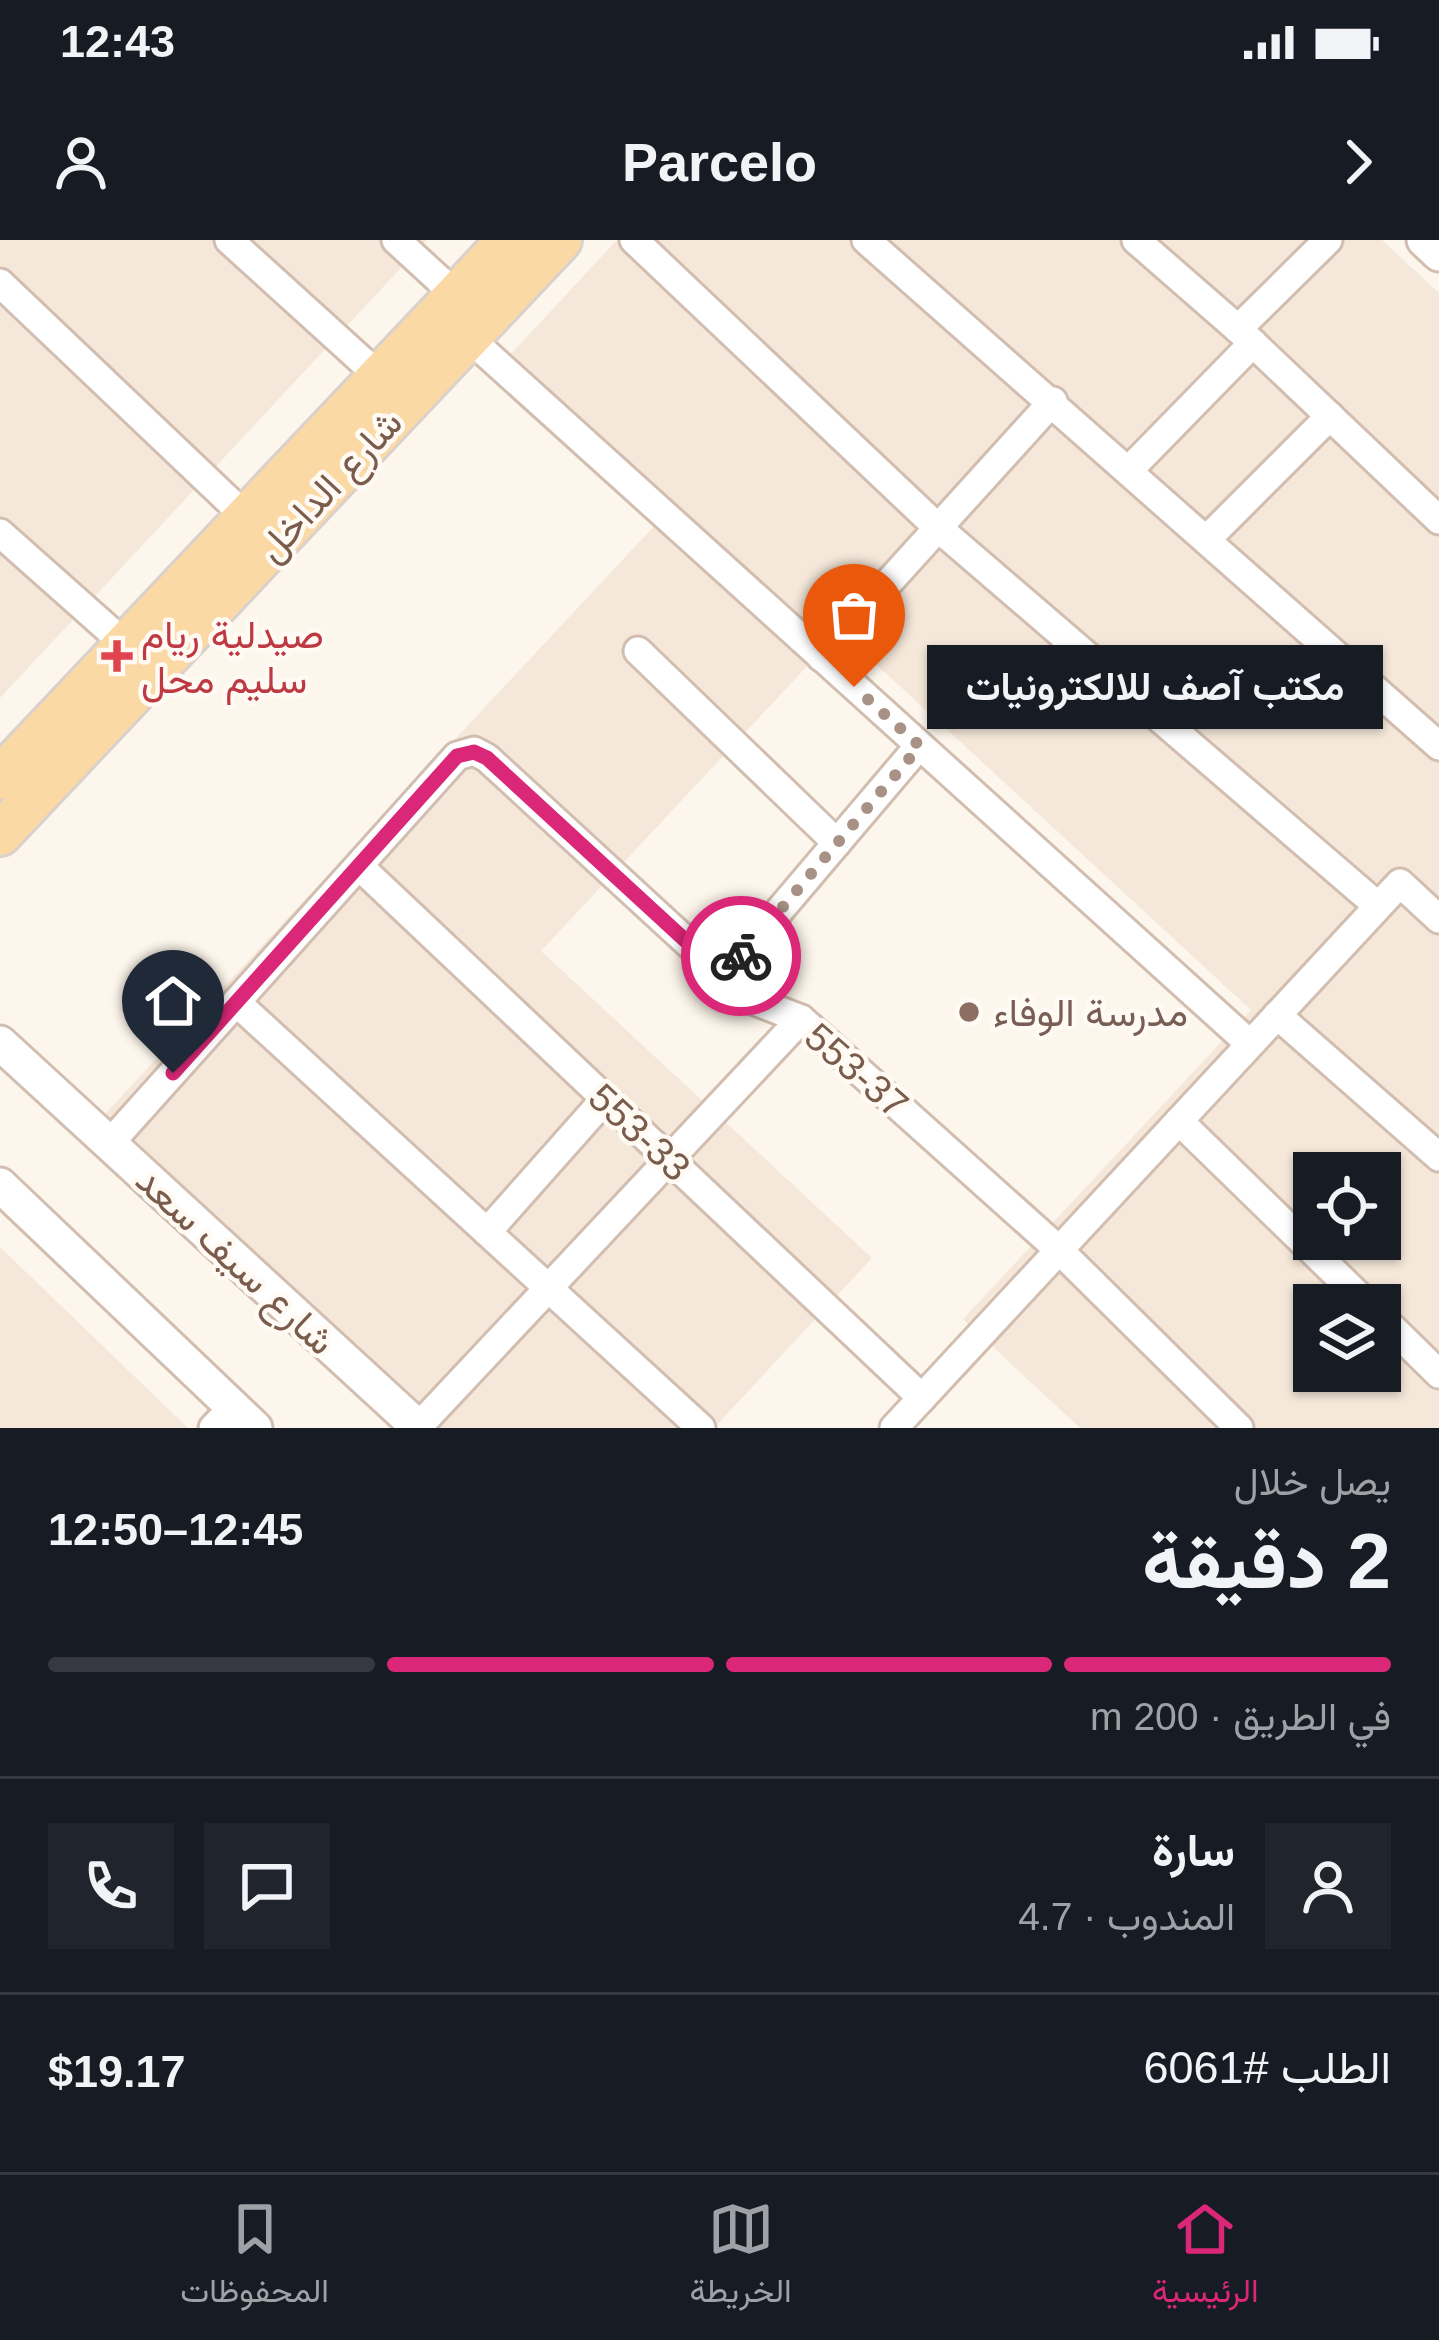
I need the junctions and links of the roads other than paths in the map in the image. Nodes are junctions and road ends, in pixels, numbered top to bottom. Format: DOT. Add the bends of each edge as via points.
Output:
graph roads {
  1 [pos="229,240"];
  2 [pos="395,240"];
  3 [pos="509,240"];
  4 [pos="560,240"];
  5 [pos="634,240"];
  6 [pos="866,240"];
  7 [pos="1136,240"];
  8 [pos="1328,240"];
  9 [pos="1424,240"];
  10 [pos="1439,254"];
  11 [pos="0,283"];
  12 [pos="457,296"];
  13 [pos="1245,336"];
  14 [pos="468,338"];
  15 [pos="380,377"];
  16 [pos="1053,401"];
  17 [pos="1330,416"];
  18 [pos="1129,470"];
  19 [pos="245,516"];
  20 [pos="1439,520"];
  21 [pos="936,526"];
  22 [pos="0,533"];
  23 [pos="1207,539"];
  24 [pos="125,644"];
  25 [pos="638,651"];
  26 [pos="820,657"];
  27 [pos="920,746"];
  28 [pos="1439,746"];
  29 [pos="2,772"];
  30 [pos="0,834"];
  31 [pos="837,843"];
  32 [pos="358,866"];
  33 [pos="1378,906"];
  34 [pos="1439,919"];
  35 [pos="724,976"];
  36 [pos="236,1002"];
  37 [pos="1277,1015"];
  38 [pos="801,1018"];
  39 [pos="0,1043"];
  40 [pos="1250,1044"];
  41 [pos="605,1099"];
  42 [pos="1179,1121"];
  43 [pos="110,1144"];
  44 [pos="1439,1157"];
  45 [pos="669,1159"];
  46 [pos="0,1185"];
  47 [pos="487,1232"];
  48 [pos="1059,1250"];
  49 [pos="1346,1284"];
  50 [pos="548,1288"];
  51 [pos="1401,1337"];
  52 [pos="1439,1374"];
  53 [pos="922,1399"];
  54 [pos="234,1421"];
  55 [pos="418,1428"];
  56 [pos="701,1428"];
  57 [pos="894,1428"];
  58 [pos="1239,1428"];
  1 -- 15 [label="street"];
  2 -- 12 [label="street"];
  3 -- 12 [label="main road, شارع الداخل"];
  4 -- 14 [label="main road, شارع الداخل"];
  5 -- 21 [label="street"];
  6 -- 16 [label="street"];
  7 -- 13 [label="street"];
  8 -- 13 [label="street"];
  9 -- 10 [label="street"];
  11 -- 19 [label="street"];
  12 -- 15 [label="main road, شارع الداخل"];
  13 -- 17 [label="street"];
  13 -- 18 [label="street"];
  14 -- 26 [label="street"];
  14 -- 30 [label="main road, شارع الداخل"];
  15 -- 19 [label="main road, شارع الداخل"];
  16 -- 18 [label="street"];
  16 -- 21 [label="street"];
  17 -- 20 [label="street"];
  17 -- 23 [label="street"];
  18 -- 23 [label="street"];
  19 -- 24 [label="main road, شارع الداخل"];
  21 -- 26 [label="street"];
  21 -- 33 [label="street"];
  22 -- 24 [label="street"];
  23 -- 28 [label="street"];
  24 -- 29 [label="main road, شارع الداخل"];
  25 -- 31 [label="street"];
  26 -- 27 [label="street"];
  27 -- 31 [label="street"];
  27 -- 40 [label="street"];
  31 -- 35 [label="street"];
  32 -- 35 [label="street, 553-37" via="457,756 474,752"];
  32 -- 36 [label="street"];
  32 -- 41 [label="street, 553-33"];
  33 -- 34 [label="street" via="1400,883"];
  33 -- 37 [label="street"];
  35 -- 38 [label="street, 553-37" via="755,1001"];
  36 -- 43 [label="street"];
  36 -- 47 [label="street"];
  37 -- 40 [label="street"];
  37 -- 44 [label="street"];
  38 -- 45 [label="street"];
  38 -- 48 [label="street, 553-37"];
  39 -- 43 [label="street, شارع سيف سعد"];
  40 -- 42 [label="street"];
  41 -- 45 [label="street, 553-33"];
  41 -- 47 [label="street"];
  42 -- 48 [label="street"];
  42 -- 49 [label="street"];
  43 -- 55 [label="street, شارع سيف سعد"];
  45 -- 50 [label="street"];
  45 -- 53 [label="street, 553-33"];
  46 -- 54 [label="street"];
  47 -- 50 [label="street"];
  48 -- 53 [label="street"];
  48 -- 58 [label="street, 553-37"];
  50 -- 55 [label="street"];
  50 -- 56 [label="street"];
  51 -- 52 [label="street"];
  53 -- 57 [label="street"];
}
